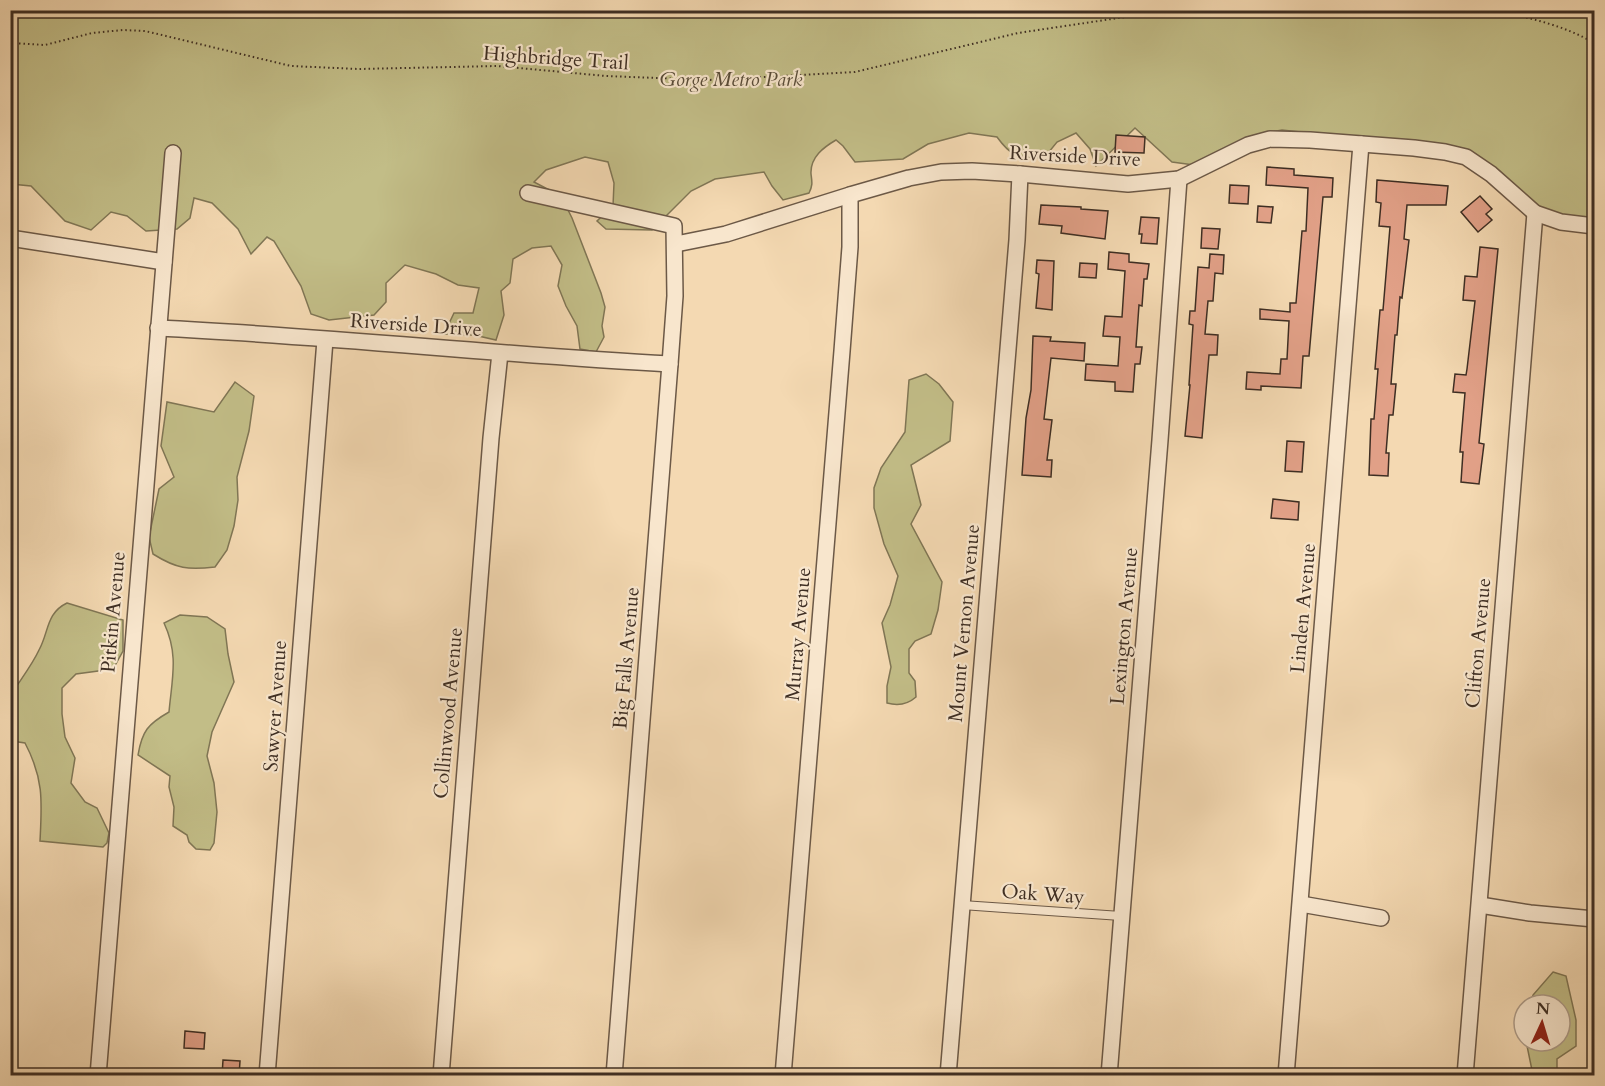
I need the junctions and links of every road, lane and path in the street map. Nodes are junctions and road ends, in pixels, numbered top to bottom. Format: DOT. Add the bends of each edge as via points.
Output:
graph roads {
  1 [pos="1172,10"];
  2 [pos="1491,10"];
  3 [pos="10,43"];
  4 [pos="1594,43"];
  5 [pos="1361,144"];
  6 [pos="172,153"];
  7 [pos="1020,174"];
  8 [pos="1179,179"];
  9 [pos="528,193"];
  10 [pos="850,195"];
  11 [pos="1535,213"];
  12 [pos="1594,226"];
  13 [pos="10,238"];
  14 [pos="676,244"];
  15 [pos="164,262"];
  16 [pos="158,328"];
  17 [pos="325,340"];
  18 [pos="500,353"];
  19 [pos="670,364"];
  20 [pos="1301,904"];
  21 [pos="962,905"];
  22 [pos="1480,905"];
  23 [pos="1121,916"];
  24 [pos="1381,918"];
  25 [pos="1594,919"];
  26 [pos="98,1076"];
  27 [pos="267,1076"];
  28 [pos="441,1076"];
  29 [pos="614,1076"];
  30 [pos="783,1076"];
  31 [pos="948,1076"];
  32 [pos="1109,1076"];
  33 [pos="1286,1076"];
  34 [pos="1465,1076"];
  1 -- 3 [label="path, Highbridge Trail" via="1018,33 855,72 708,80 497,66 291,66 156,33 123,30 45,45"];
  2 -- 4 [label="path" via="1582,35"];
  5 -- 8 [label="street, Riverside Drive" via="1270,139 1248,145"];
  5 -- 11 [label="street, Riverside Drive" via="1466,157"];
  5 -- 20 [label="street, Linden Avenue"];
  6 -- 15 [label="street, Pitkin Avenue"];
  7 -- 8 [label="street, Riverside Drive" via="1128,184"];
  7 -- 10 [label="street, Riverside Drive" via="941,172"];
  7 -- 21 [label="street, Mount Vernon Avenue"];
  8 -- 23 [label="street, Lexington Avenue"];
  9 -- 14 [label="street" via="674,226"];
  10 -- 14 [label="street, Riverside Drive" via="726,234"];
  10 -- 30 [label="street, Murray Avenue" via="843,340"];
  11 -- 12 [label="street, Riverside Drive" via="1561,222"];
  11 -- 22 [label="street, Clifton Avenue"];
  13 -- 15 [label="street"];
  14 -- 19 [label="street, Big Falls Avenue"];
  15 -- 16 [label="street, Pitkin Avenue"];
  16 -- 17 [label="street, Riverside Drive"];
  16 -- 26 [label="street, Pitkin Avenue"];
  17 -- 18 [label="street, Riverside Drive"];
  17 -- 27 [label="street, Sawyer Avenue"];
  18 -- 19 [label="street, Riverside Drive"];
  18 -- 28 [label="street, Collinwood Avenue"];
  19 -- 29 [label="street, Big Falls Avenue"];
  20 -- 24 [label="street"];
  20 -- 33 [label="street, Linden Avenue"];
  21 -- 23 [label="lane, Oak Way"];
  21 -- 31 [label="street, Mount Vernon Avenue"];
  22 -- 25 [label="street"];
  22 -- 34 [label="street, Clifton Avenue"];
  23 -- 32 [label="street, Lexington Avenue"];
}
